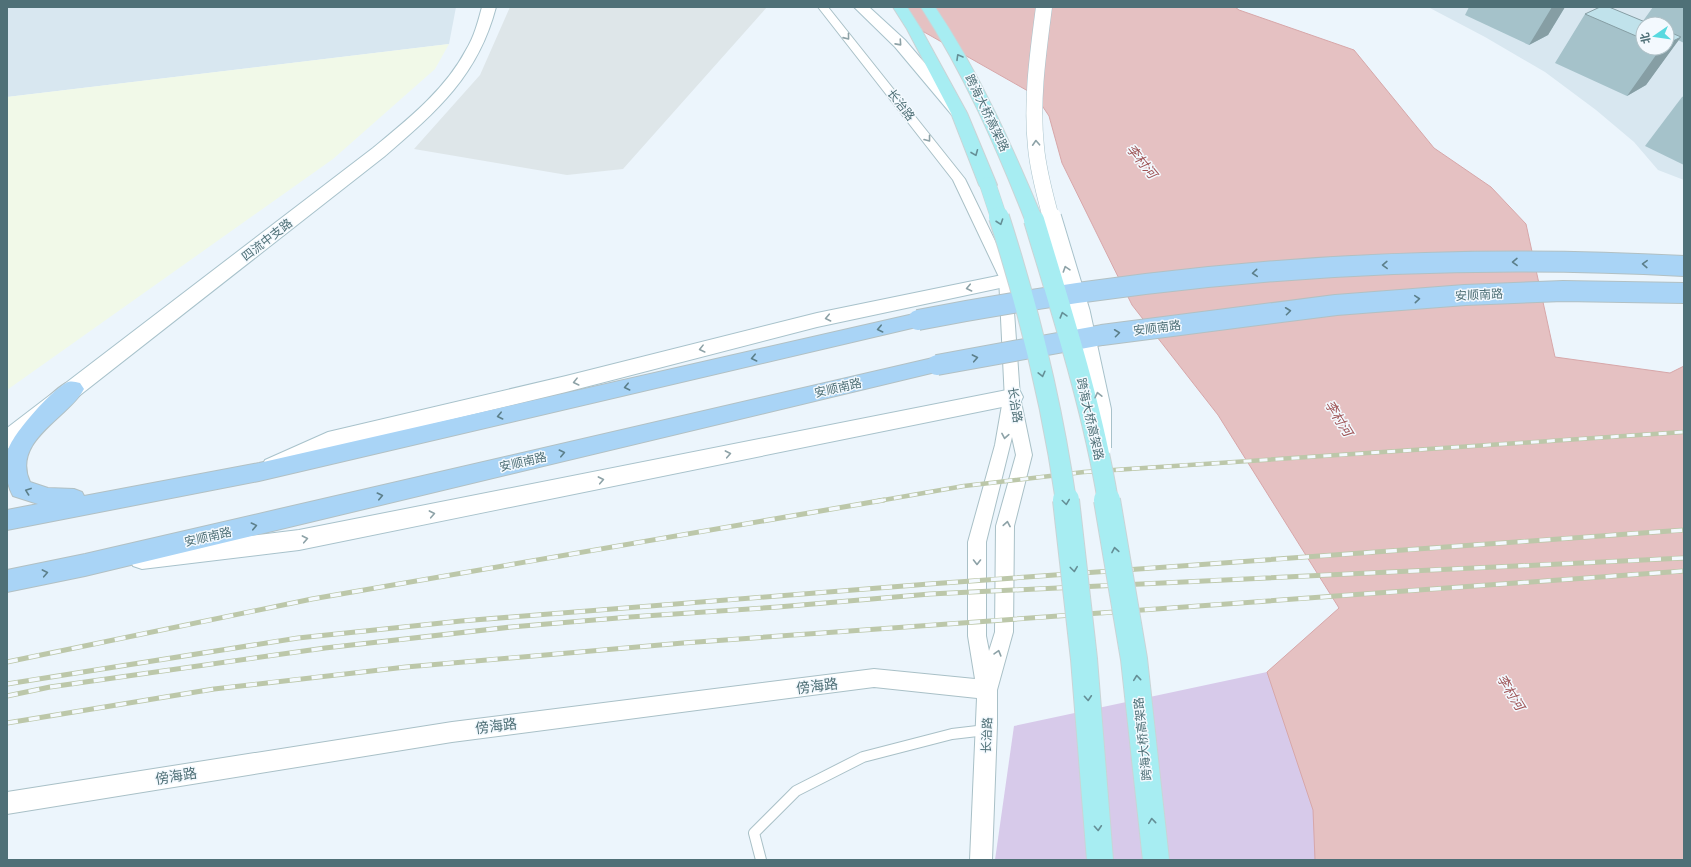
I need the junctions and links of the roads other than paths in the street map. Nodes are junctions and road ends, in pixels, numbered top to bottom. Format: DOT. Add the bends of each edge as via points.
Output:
graph roads {
  1 [pos="489,7"];
  2 [pos="823,7"];
  3 [pos="861,7"];
  4 [pos="900,7"];
  5 [pos="928,7"];
  6 [pos="1044,7"];
  7 [pos="958,113"];
  8 [pos="1684,266"];
  9 [pos="1007,280"];
  10 [pos="1684,293"];
  11 [pos="73,389"];
  12 [pos="1012,397"];
  13 [pos="7,440"];
  14 [pos="1101,461"];
  15 [pos="259,472"];
  16 [pos="107,501"];
  17 [pos="7,520"];
  18 [pos="86,565"];
  19 [pos="7,581"];
  20 [pos="987,690"];
  21 [pos="987,730"];
  22 [pos="7,803"];
  23 [pos="760,860"];
  24 [pos="981,860"];
  25 [pos="1100,860"];
  26 [pos="1156,860"];
  1 -- 11 [label="street, 四流中支路" via="472,54 451,85 423,115 367,162"];
  2 -- 9 [label="street, 长治路, one-way" via="959,179"];
  3 -- 7 [label="street, one-way" via="877,19 901,44"];
  4 -- 7 [label="highway"];
  14 -- 5 [label="highway, 跨海大桥高架路, one-way, bridge" via="1078,370 1034,220 981,97"];
  14 -- 6 [label="street, one-way, bridge" via="1101,410 1080,313 1055,235 1036,147 1038,56"];
  7 -- 25 [label="highway, one-way, bridge" via="988,185 1010,249 1044,378 1059,457 1085,660"];
  8 -- 15 [label="main road, one-way, bridge" via="1541,261 1323,268 1188,278 1086,290 918,320"];
  9 -- 12 [label="street, 长治路" via="1005,278"];
  9 -- 15 [label="street, one-way" via="817,320 328,441"];
  18 -- 10 [label="main road, 安顺南路, one-way, bridge" via="937,365 1102,335 1336,305 1465,295 1563,291"];
  11 -- 13 [label="street, 四流中支路"];
  16 -- 11 [label="main road, one-way" via="48,498 35,494 22,489 14,470 20,447 38,423"];
  18 -- 12 [label="street, one-way" via="299,540"];
  12 -- 20 [label="street, one-way" via="1003,445 977,542 977,636"];
  20 -- 12 [label="street, 长治路, one-way" via="1004,632 1005,526 1024,455"];
  26 -- 14 [label="highway, 跨海大桥高架路, one-way, bridge" via="1134,659"];
  15 -- 16 [label="main road"];
  16 -- 17 [label="main road"];
  19 -- 18 [label="main road, 安顺南路, one-way"];
  20 -- 21 [label="street, 长治路"];
  20 -- 22 [label="street, 傍海路" via="874,678 452,732"];
  21 -- 23 [label="lane" via="952,734 863,757 796,790 754,833"];
  21 -- 24 [label="street, 长治路"];
}
